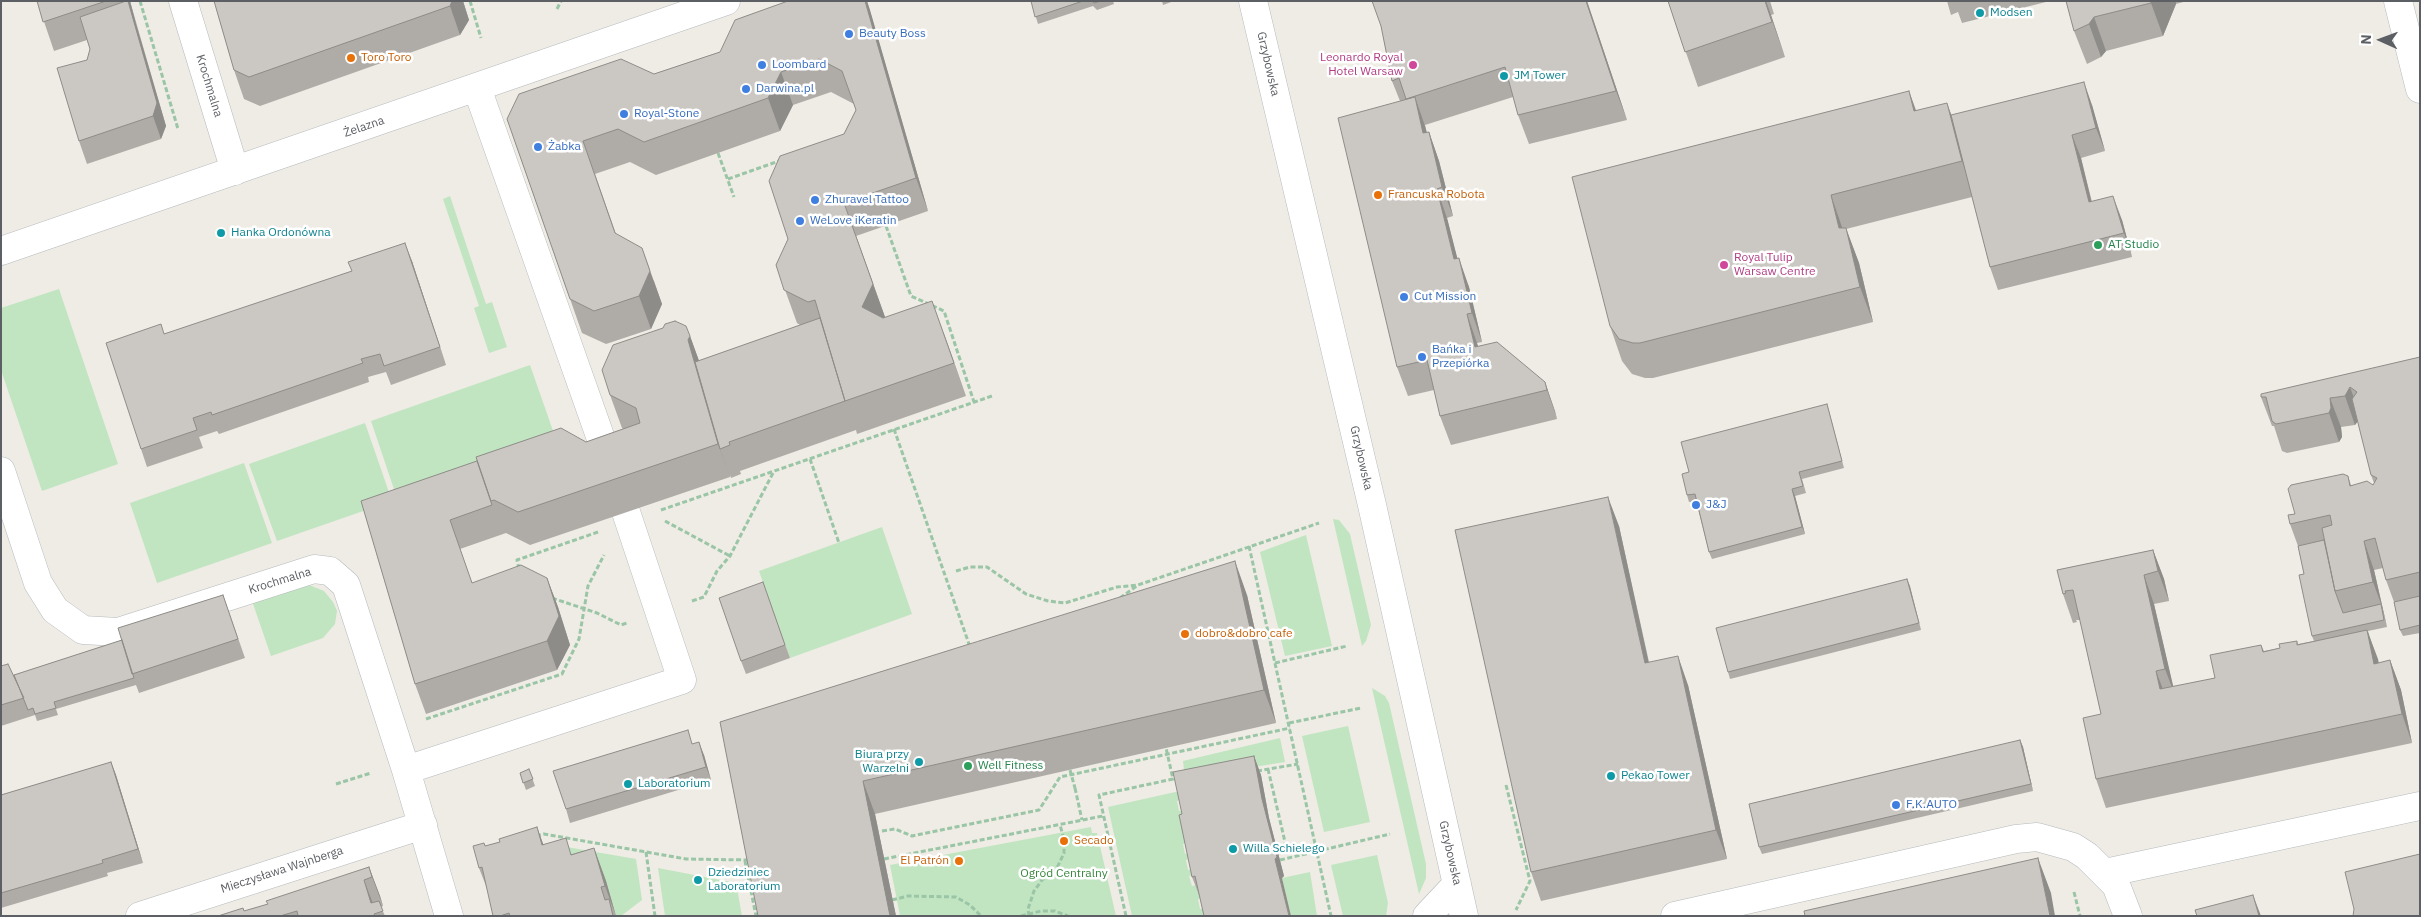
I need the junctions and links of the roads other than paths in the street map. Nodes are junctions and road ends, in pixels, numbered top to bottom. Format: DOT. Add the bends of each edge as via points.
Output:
graph roads {
  1 [pos="183,1"];
  2 [pos="726,1"];
  3 [pos="1253,1"];
  4 [pos="2398,1"];
  5 [pos="477,88"];
  6 [pos="2420,89"];
  7 [pos="236,171"];
  8 [pos="1,251"];
  9 [pos="612,470"];
  10 [pos="1,471"];
  11 [pos="631,518"];
  12 [pos="406,770"];
  13 [pos="2420,806"];
  14 [pos="423,825"];
  15 [pos="2105,873"];
  16 [pos="1457,884"];
  17 [pos="140,916"];
  18 [pos="448,916"];
  19 [pos="1427,916"];
  20 [pos="1464,916"];
  21 [pos="1675,916"];
  22 [pos="2128,916"];
  1 -- 7 [label="street, Krochmalna"];
  2 -- 5 [label="street, Żelazna"];
  3 -- 16 [label="street, Grzybowska"];
  4 -- 6 [label="street"];
  5 -- 7 [label="street, Żelazna"];
  5 -- 9 [label="street"];
  7 -- 8 [label="street, Żelazna"];
  10 -- 12 [label="street, Krochmalna" via="38,583 55,610 83,630 118,632 314,569 330,572 346,585"];
  11 -- 12 [label="street" via="682,680"];
  12 -- 14 [label="street, Krochmalna"];
  13 -- 15 [label="street"];
  14 -- 17 [label="street, Mieczysława Wajnberga"];
  14 -- 18 [label="street, Krochmalna"];
  15 -- 21 [label="street" via="2073,847 2037,837 2016,839"];
  15 -- 22 [label="street" via="2116,886"];
  16 -- 19 [label="street"];
  16 -- 20 [label="street, Grzybowska"];
}
